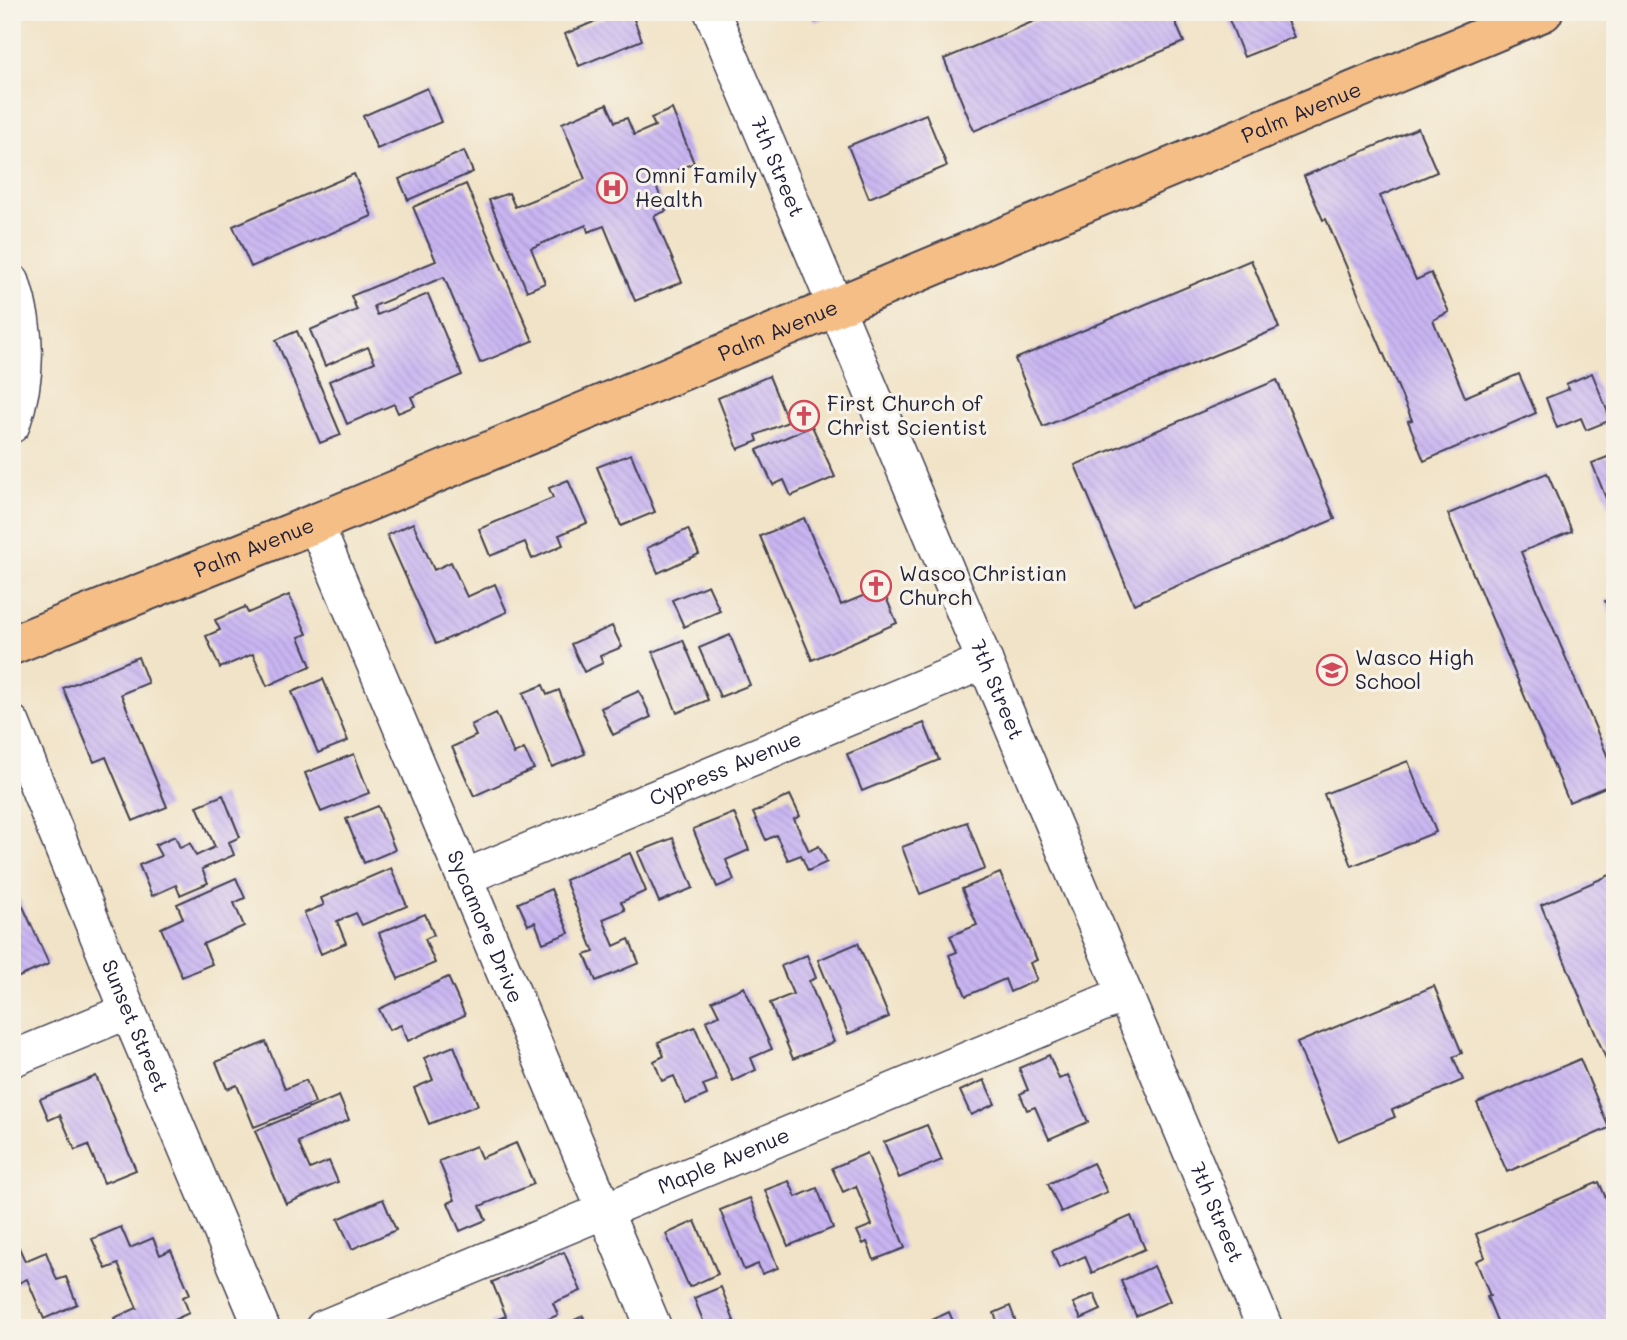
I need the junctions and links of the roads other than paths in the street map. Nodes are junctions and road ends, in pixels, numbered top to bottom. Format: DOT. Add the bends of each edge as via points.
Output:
graph roads {
  1 [pos="712,12"];
  2 [pos="1543,12"];
  3 [pos="12,282"];
  4 [pos="835,307"];
  5 [pos="12,425"];
  6 [pos="316,523"];
  7 [pos="12,645"];
  8 [pos="985,661"];
  9 [pos="12,723"];
  10 [pos="465,877"];
  11 [pos="1125,994"];
  12 [pos="128,1011"];
  13 [pos="12,1059"];
  14 [pos="605,1210"];
  15 [pos="1265,1327"];
  16 [pos="262,1328"];
  17 [pos="323,1328"];
  18 [pos="654,1328"];
  1 -- 4 [label="street, 7th Street"];
  2 -- 4 [label="main road, Palm Avenue"];
  3 -- 5 [label="street" via="26,351 23,387"];
  4 -- 6 [label="main road, Palm Avenue"];
  4 -- 8 [label="street, 7th Street"];
  6 -- 7 [label="main road, Palm Avenue"];
  6 -- 10 [label="street, Sycamore Drive"];
  8 -- 10 [label="street, Cypress Avenue"];
  8 -- 11 [label="street, 7th Street"];
  9 -- 12 [label="street, Sunset Street"];
  10 -- 14 [label="street, Sycamore Drive"];
  11 -- 14 [label="street, Maple Avenue"];
  11 -- 15 [label="street, 7th Street"];
  12 -- 13 [label="street"];
  12 -- 16 [label="street, Sunset Street"];
  14 -- 17 [label="street, Maple Avenue"];
  14 -- 18 [label="street, Sycamore Drive"];
}
